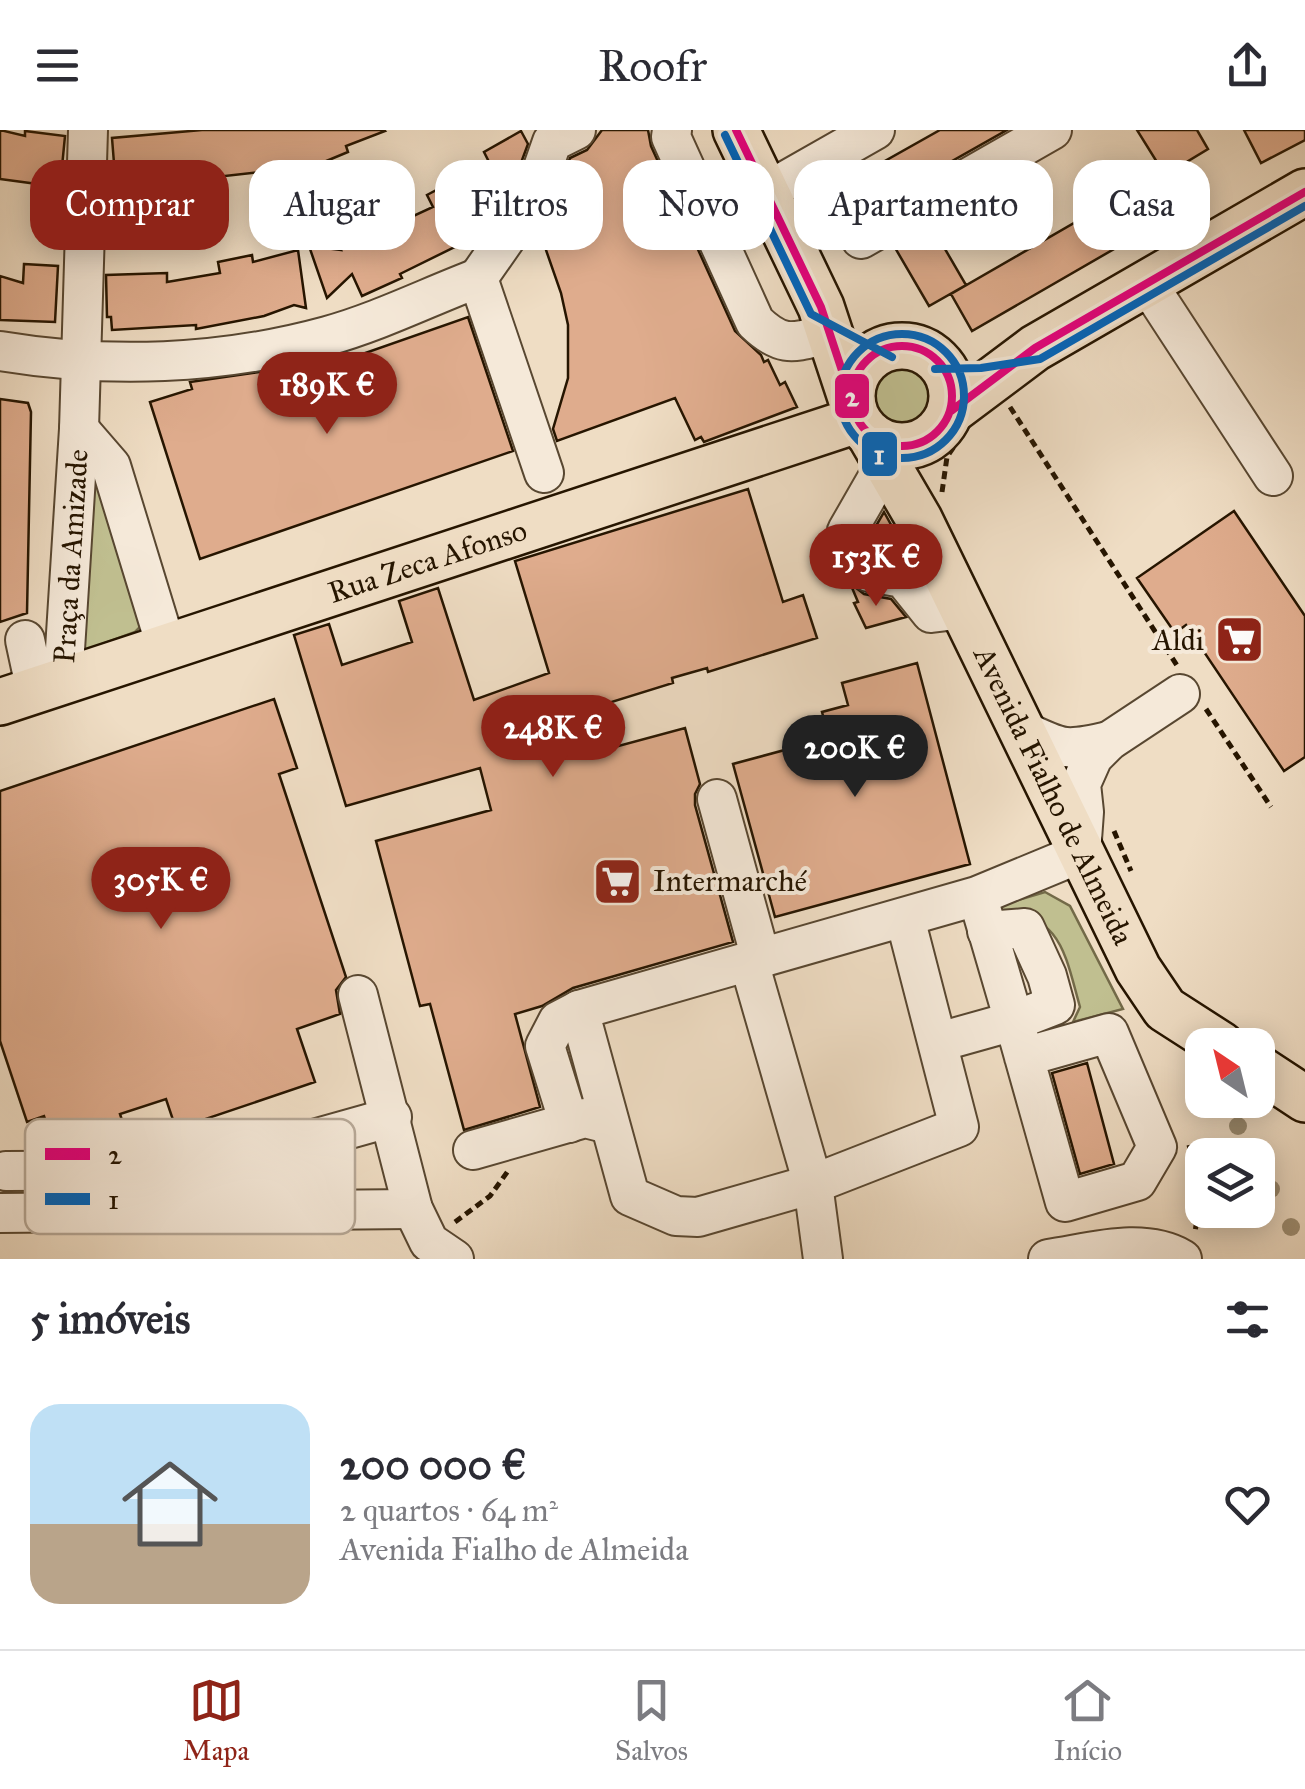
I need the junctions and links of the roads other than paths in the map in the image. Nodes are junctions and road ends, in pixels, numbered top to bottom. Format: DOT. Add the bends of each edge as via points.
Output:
graph roads {
  1 [pos="88,130"];
  2 [pos="576,130"];
  3 [pos="672,130"];
  4 [pos="736,130"];
  5 [pos="875,130"];
  6 [pos="1052,130"];
  7 [pos="751,160"];
  8 [pos="999,160"];
  9 [pos="774,187"];
  10 [pos="1305,192"];
  11 [pos="774,209"];
  12 [pos="478,278"];
  13 [pos="1147,284"];
  14 [pos="825,320"];
  15 [pos="1035,348"];
  16 [pos="0,352"];
  17 [pos="916,352"];
  18 [pos="81,363"];
  19 [pos="79,430"];
  20 [pos="866,430"];
  21 [pos="945,431"];
  22 [pos="544,473"];
  23 [pos="1272,476"];
  24 [pos="930,509"];
  25 [pos="964,609"];
  26 [pos="25,640"];
  27 [pos="166,646"];
  28 [pos="1186,688"];
  29 [pos="33,691"];
  30 [pos="1024,731"];
  31 [pos="1109,741"];
  32 [pos="717,799"];
  33 [pos="1096,838"];
  34 [pos="982,913"];
  35 [pos="905,918"];
  36 [pos="755,960"];
  37 [pos="358,995"];
  38 [pos="578,1010"];
  39 [pos="1195,1028"];
  40 [pos="1019,1040"];
  41 [pos="939,1042"];
  42 [pos="1275,1079"];
  43 [pos="1305,1098"];
  44 [pos="392,1117"];
  45 [pos="609,1124"];
  46 [pos="355,1127"];
  47 [pos="552,1128"];
  48 [pos="472,1150"];
  49 [pos="3,1162"];
  50 [pos="813,1184"];
  51 [pos="3,1213"];
  52 [pos="355,1233"];
  53 [pos="432,1237"];
  54 [pos="823,1259"];
  55 [pos="1048,1259"];
  56 [pos="1182,1259"];
  1 -- 18 [label="street, Praça da Amizade"];
  2 -- 12 [label="street" via="552,142 531,202"];
  3 -- 14 [label="street" via="755,322 771,338 790,343"];
  4 -- 7 [label="main road, Avenida Fialho de Almeida"];
  5 -- 9 [label="street"];
  6 -- 8 [label="street"];
  10 -- 13 [label="main road"];
  11 -- 14 [label="main road, Avenida Fialho de Almeida"];
  12 -- 18 [label="street" via="331,335 238,356"];
  12 -- 22 [label="street"];
  13 -- 15 [label="main road"];
  13 -- 23 [label="street"];
  14 -- 17 [label="main road"];
  14 -- 20 [label="main road, Avenida Fialho de Almeida"];
  15 -- 17 [label="main road" via="979,356"];
  15 -- 21 [label="main road"];
  16 -- 18 [label="street"];
  17 -- 20 [label="main road" via="878,352 863,364 854,382"];
  17 -- 21 [label="main road" via="947,372 952,391"];
  18 -- 19 [label="street, Praça da Amizade"];
  19 -- 27 [label="street, Praça da Amizade" via="111,466"];
  19 -- 29 [label="street, Praça da Amizade"];
  20 -- 21 [label="main road" via="888,445 907,447"];
  20 -- 24 [label="main road, Avenida Fialho de Almeida"];
  20 -- 25 [label="street" via="847,531 869,572 904,578 931,613"];
  20 -- 27 [label="main road, Rua Zeca Afonso"];
  21 -- 24 [label="main road"];
  24 -- 25 [label="main road, Avenida Fialho de Almeida"];
  25 -- 30 [label="main road, Avenida Fialho de Almeida"];
  26 -- 29 [label="street"];
  27 -- 29 [label="main road, Rua Zeca Afonso"];
  28 -- 31 [label="street"];
  30 -- 31 [label="street" via="1072,750"];
  30 -- 33 [label="main road, Avenida Fialho de Almeida"];
  31 -- 33 [label="street" via="1081,784"];
  32 -- 36 [label="street"];
  33 -- 34 [label="street"];
  33 -- 39 [label="main road, Avenida Fialho de Almeida" via="1138,969 1165,1009"];
  34 -- 35 [label="street"];
  34 -- 40 [label="street"];
  35 -- 36 [label="street"];
  35 -- 41 [label="street"];
  36 -- 38 [label="street"];
  36 -- 50 [label="street"];
  37 -- 44 [label="street"];
  38 -- 45 [label="street"];
  38 -- 47 [label="street" via="558,1021 545,1046"];
  40 -- 40 [label="street" via="1065,1202 1137,1182 1157,1147 1109,1033"];
  40 -- 41 [label="street"];
  41 -- 50 [label="street" via="959,1126"];
  42 -- 43 [label="main road"];
  44 -- 46 [label="street"];
  44 -- 53 [label="street"];
  45 -- 47 [label="street" via="586,1118"];
  45 -- 50 [label="street" via="630,1196 676,1216 698,1216"];
  47 -- 48 [label="street"];
  49 -- 51 [label="street"];
  50 -- 54 [label="street"];
  52 -- 53 [label="street"];
  55 -- 56 [label="street" via="1129,1247 1166,1250"];
}
